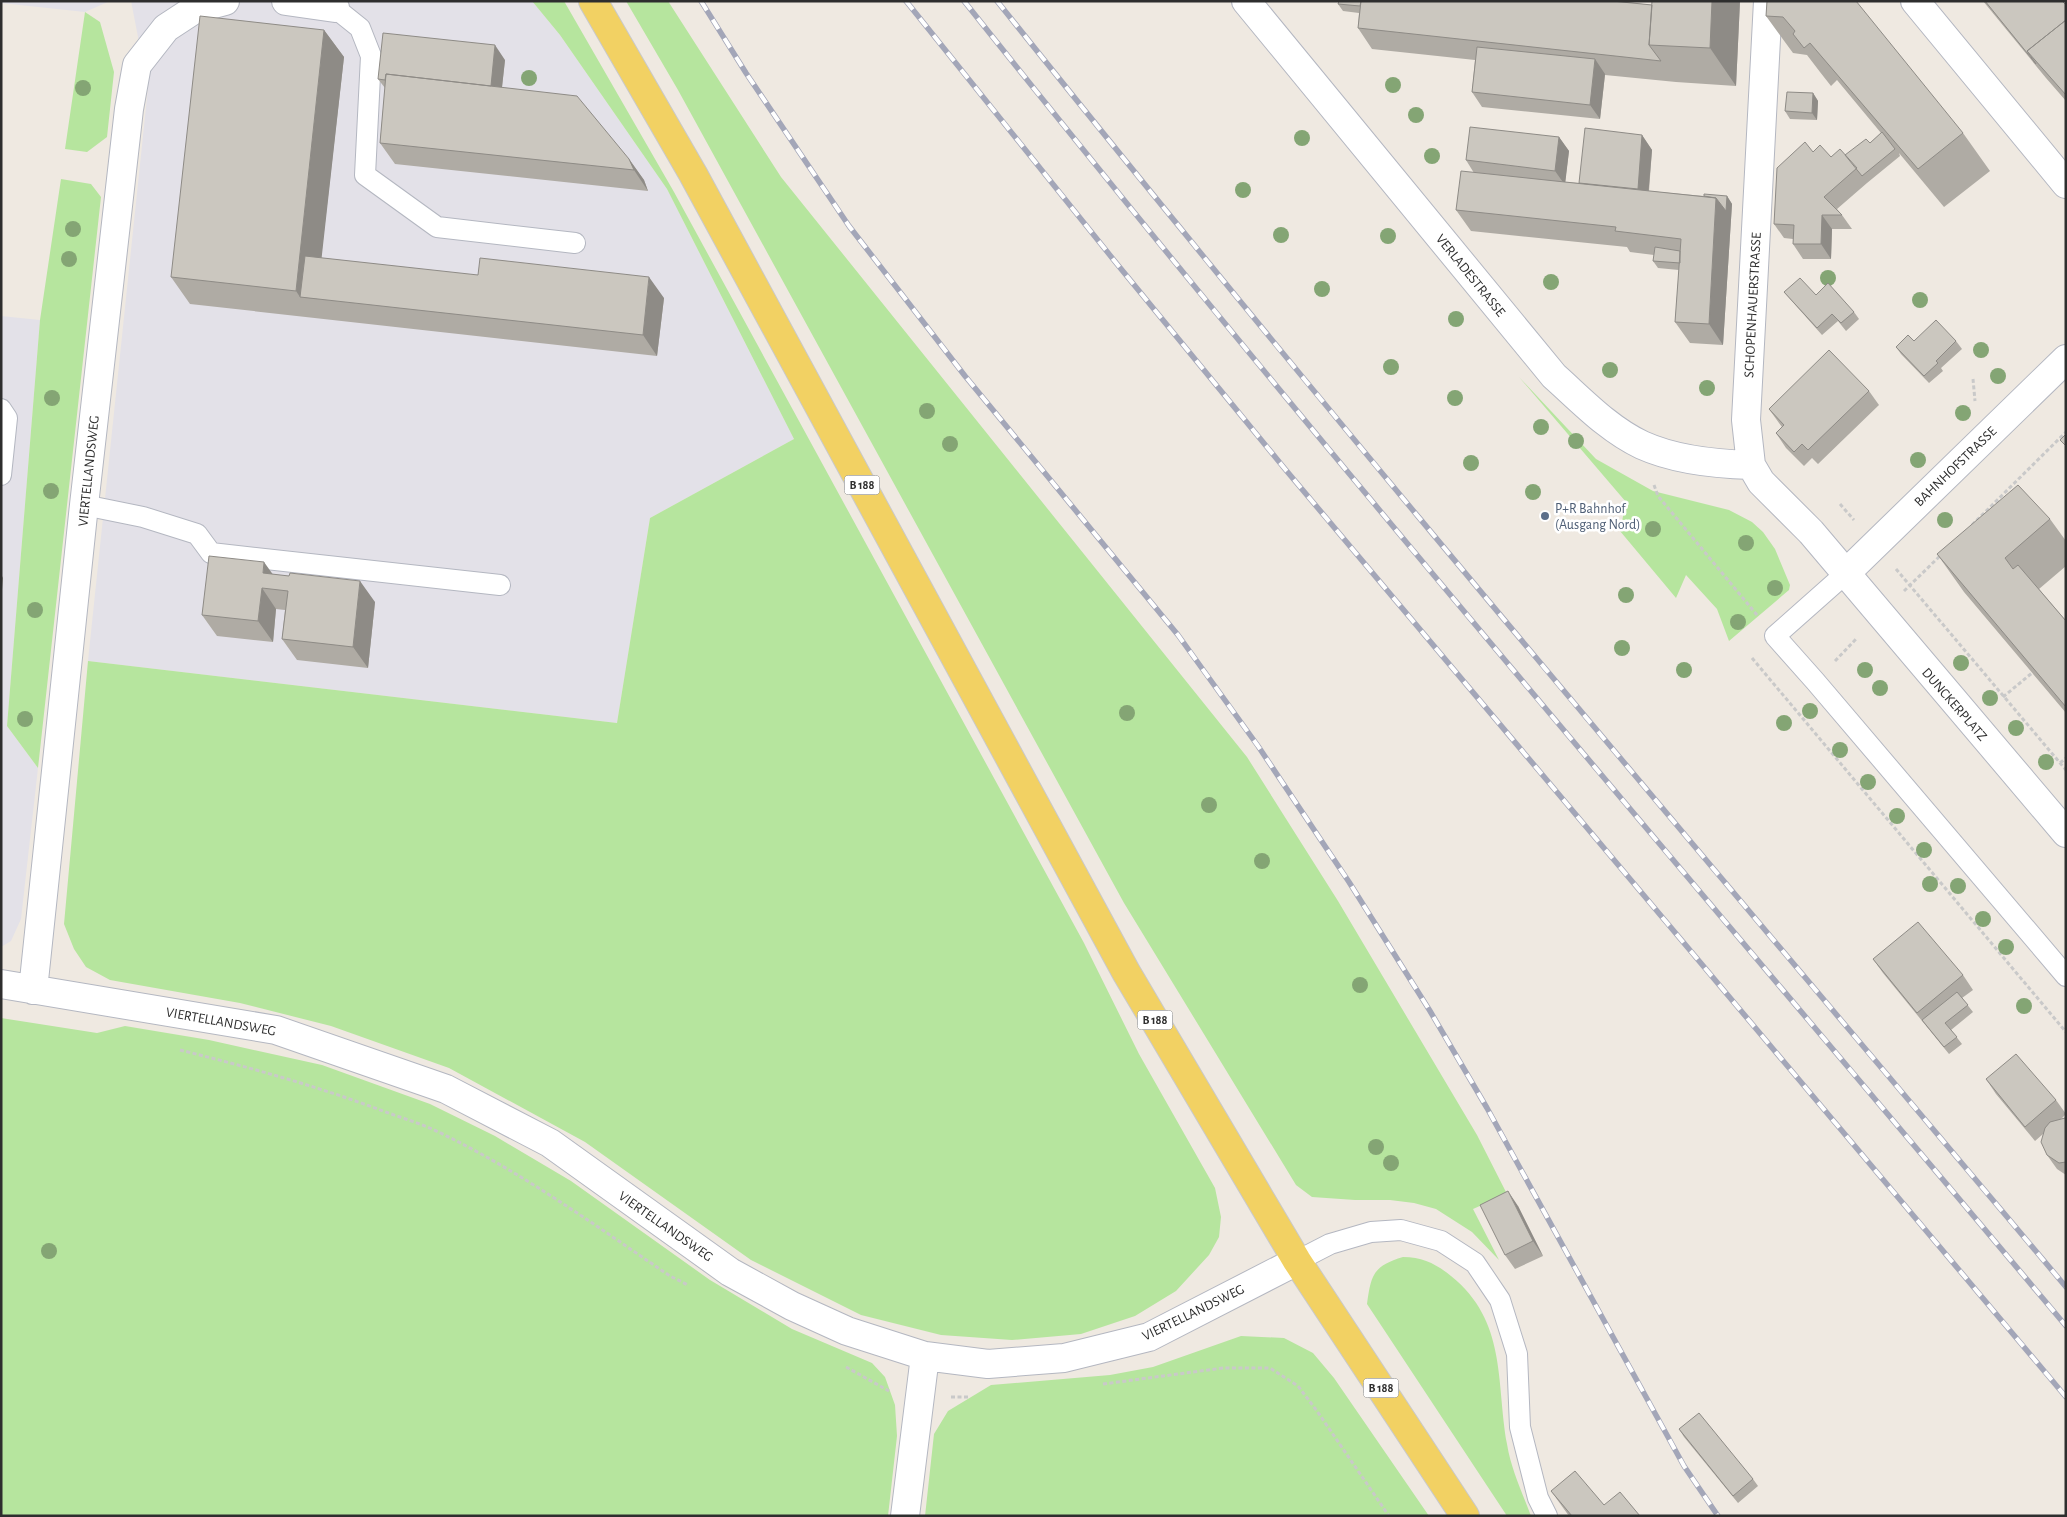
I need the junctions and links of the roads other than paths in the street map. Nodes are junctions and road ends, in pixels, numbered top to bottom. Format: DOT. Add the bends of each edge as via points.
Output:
graph roads {
  1 [pos="225,1"];
  2 [pos="286,1"];
  3 [pos="593,1"];
  4 [pos="1246,1"];
  5 [pos="1768,1"];
  6 [pos="1915,1"];
  7 [pos="335,8"];
  8 [pos="2066,184"];
  9 [pos="575,243"];
  10 [pos="2066,359"];
  11 [pos="1,409"];
  12 [pos="1751,465"];
  13 [pos="1,475"];
  14 [pos="84,505"];
  15 [pos="1845,574"];
  16 [pos="500,585"];
  17 [pos="2066,833"];
  18 [pos="2066,976"];
  19 [pos="1,984"];
  20 [pos="33,990"];
  21 [pos="1296,1261"];
  22 [pos="924,1356"];
  23 [pos="905,1516"];
  24 [pos="1465,1516"];
  25 [pos="1547,1516"];
  1 -- 14 [label="street, VIERTELLANDSWEG" via="195,9 166,28 137,65 129,109"];
  2 -- 7 [label="street"];
  3 -- 21 [label="main road, B 188" via="693,174 1126,972"];
  4 -- 12 [label="street, VERLADESTRASSE" via="1554,376 1603,420 1640,444 1674,456 1720,464"];
  5 -- 12 [label="street, SCHOPENHAUERSTRASSE" via="1746,420"];
  6 -- 8 [label="street"];
  7 -- 9 [label="lane" via="360,28 371,56 365,175 437,227"];
  10 -- 15 [label="street, BAHNHOFSTRASSE"];
  11 -- 13 [label="lane" via="7,418"];
  12 -- 15 [label="street, SCHOPENHAUERSTRASSE" via="1761,482 1811,532"];
  14 -- 16 [label="lane" via="143,517 197,534 211,553"];
  14 -- 20 [label="street, VIERTELLANDSWEG"];
  15 -- 17 [label="street, DUNCKERPLATZ"];
  15 -- 18 [label="lane" via="1775,636"];
  19 -- 20 [label="street, VIERTELLANDSWEG"];
  20 -- 22 [label="street, VIERTELLANDSWEG" via="276,1030 446,1089 550,1143 730,1272 847,1331"];
  21 -- 22 [label="street, VIERTELLANDSWEG" via="1148,1337 1064,1358 988,1364"];
  21 -- 24 [label="main road, B 188"];
  21 -- 25 [label="lane" via="1330,1244 1371,1232 1401,1230 1441,1241 1475,1263 1500,1300 1517,1354 1520,1427 1538,1498"];
  22 -- 23 [label="street"];
}
